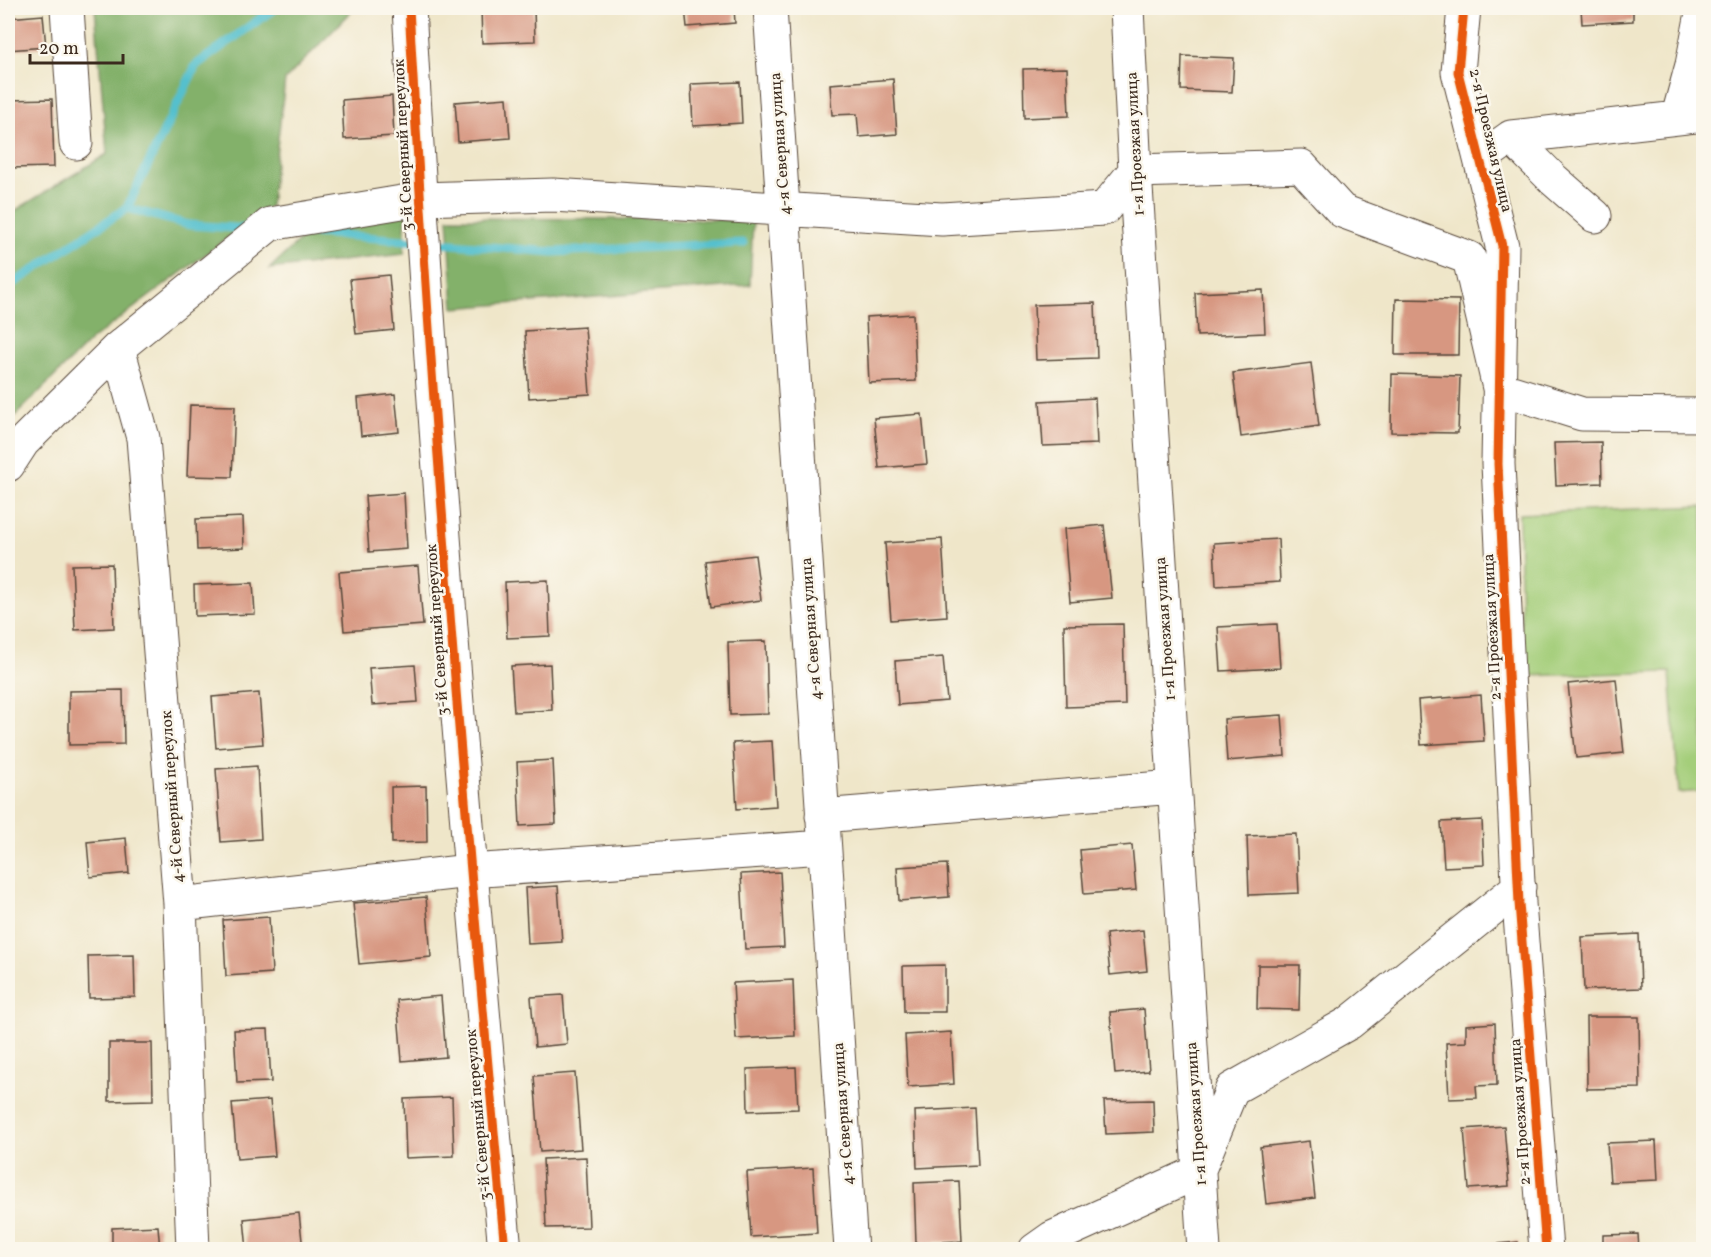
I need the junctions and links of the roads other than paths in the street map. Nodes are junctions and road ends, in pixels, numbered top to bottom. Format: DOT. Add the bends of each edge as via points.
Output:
graph roads {
  1 [pos="67,8"];
  2 [pos="409,8"];
  3 [pos="770,8"];
  4 [pos="1127,8"];
  5 [pos="1464,8"];
  6 [pos="1703,8"];
  7 [pos="1691,116"];
  8 [pos="1511,137"];
  9 [pos="76,143"];
  10 [pos="1480,159"];
  11 [pos="1135,171"];
  12 [pos="420,199"];
  13 [pos="783,209"];
  14 [pos="1595,216"];
  15 [pos="118,348"];
  16 [pos="1499,388"];
  17 [pos="1704,415"];
  18 [pos="8,465"];
  19 [pos="1174,787"];
  20 [pos="823,832"];
  21 [pos="469,871"];
  22 [pos="1519,887"];
  23 [pos="180,904"];
  24 [pos="1198,1172"];
  25 [pos="193,1250"];
  26 [pos="505,1250"];
  27 [pos="851,1250"];
  28 [pos="1035,1250"];
  29 [pos="1204,1250"];
  30 [pos="1546,1250"];
  1 -- 9 [label="street"];
  2 -- 12 [label="street, 3-й Северный переулок"];
  3 -- 13 [label="street, 4-я Северная улица"];
  4 -- 11 [label="street, 1-я Проезжая улица"];
  5 -- 10 [label="street, 2-я Проезжая улица" via="1458,72"];
  6 -- 7 [label="street" via="1692,65"];
  7 -- 8 [label="street"];
  8 -- 10 [label="street"];
  8 -- 14 [label="street"];
  10 -- 16 [label="street, 2-я Проезжая улица" via="1502,246"];
  11 -- 13 [label="street" via="1104,209 942,219"];
  11 -- 16 [label="street" via="1300,166 1342,211 1469,258"];
  11 -- 19 [label="street, 1-я Проезжая улица"];
  12 -- 13 [label="street" via="553,195"];
  12 -- 15 [label="street" via="270,224"];
  12 -- 21 [label="street, 3-й Северный переулок"];
  13 -- 20 [label="street, 4-я Северная улица"];
  15 -- 18 [label="street" via="23,442"];
  15 -- 23 [label="street, 4-й Северный переулок" via="143,438"];
  16 -- 17 [label="street" via="1582,414"];
  16 -- 22 [label="street, 2-я Проезжая улица" via="1499,476"];
  19 -- 20 [label="street"];
  19 -- 24 [label="street, 1-я Проезжая улица"];
  20 -- 21 [label="street"];
  20 -- 27 [label="street, 4-я Северная улица"];
  21 -- 23 [label="street"];
  21 -- 26 [label="street, 3-й Северный переулок"];
  22 -- 24 [label="street" via="1349,1023 1232,1089"];
  22 -- 30 [label="street, 2-я Проезжая улица"];
  23 -- 25 [label="street, 4-й Северный переулок"];
  24 -- 28 [label="street" via="1052,1238"];
  24 -- 29 [label="street, 1-я Проезжая улица"];
}
